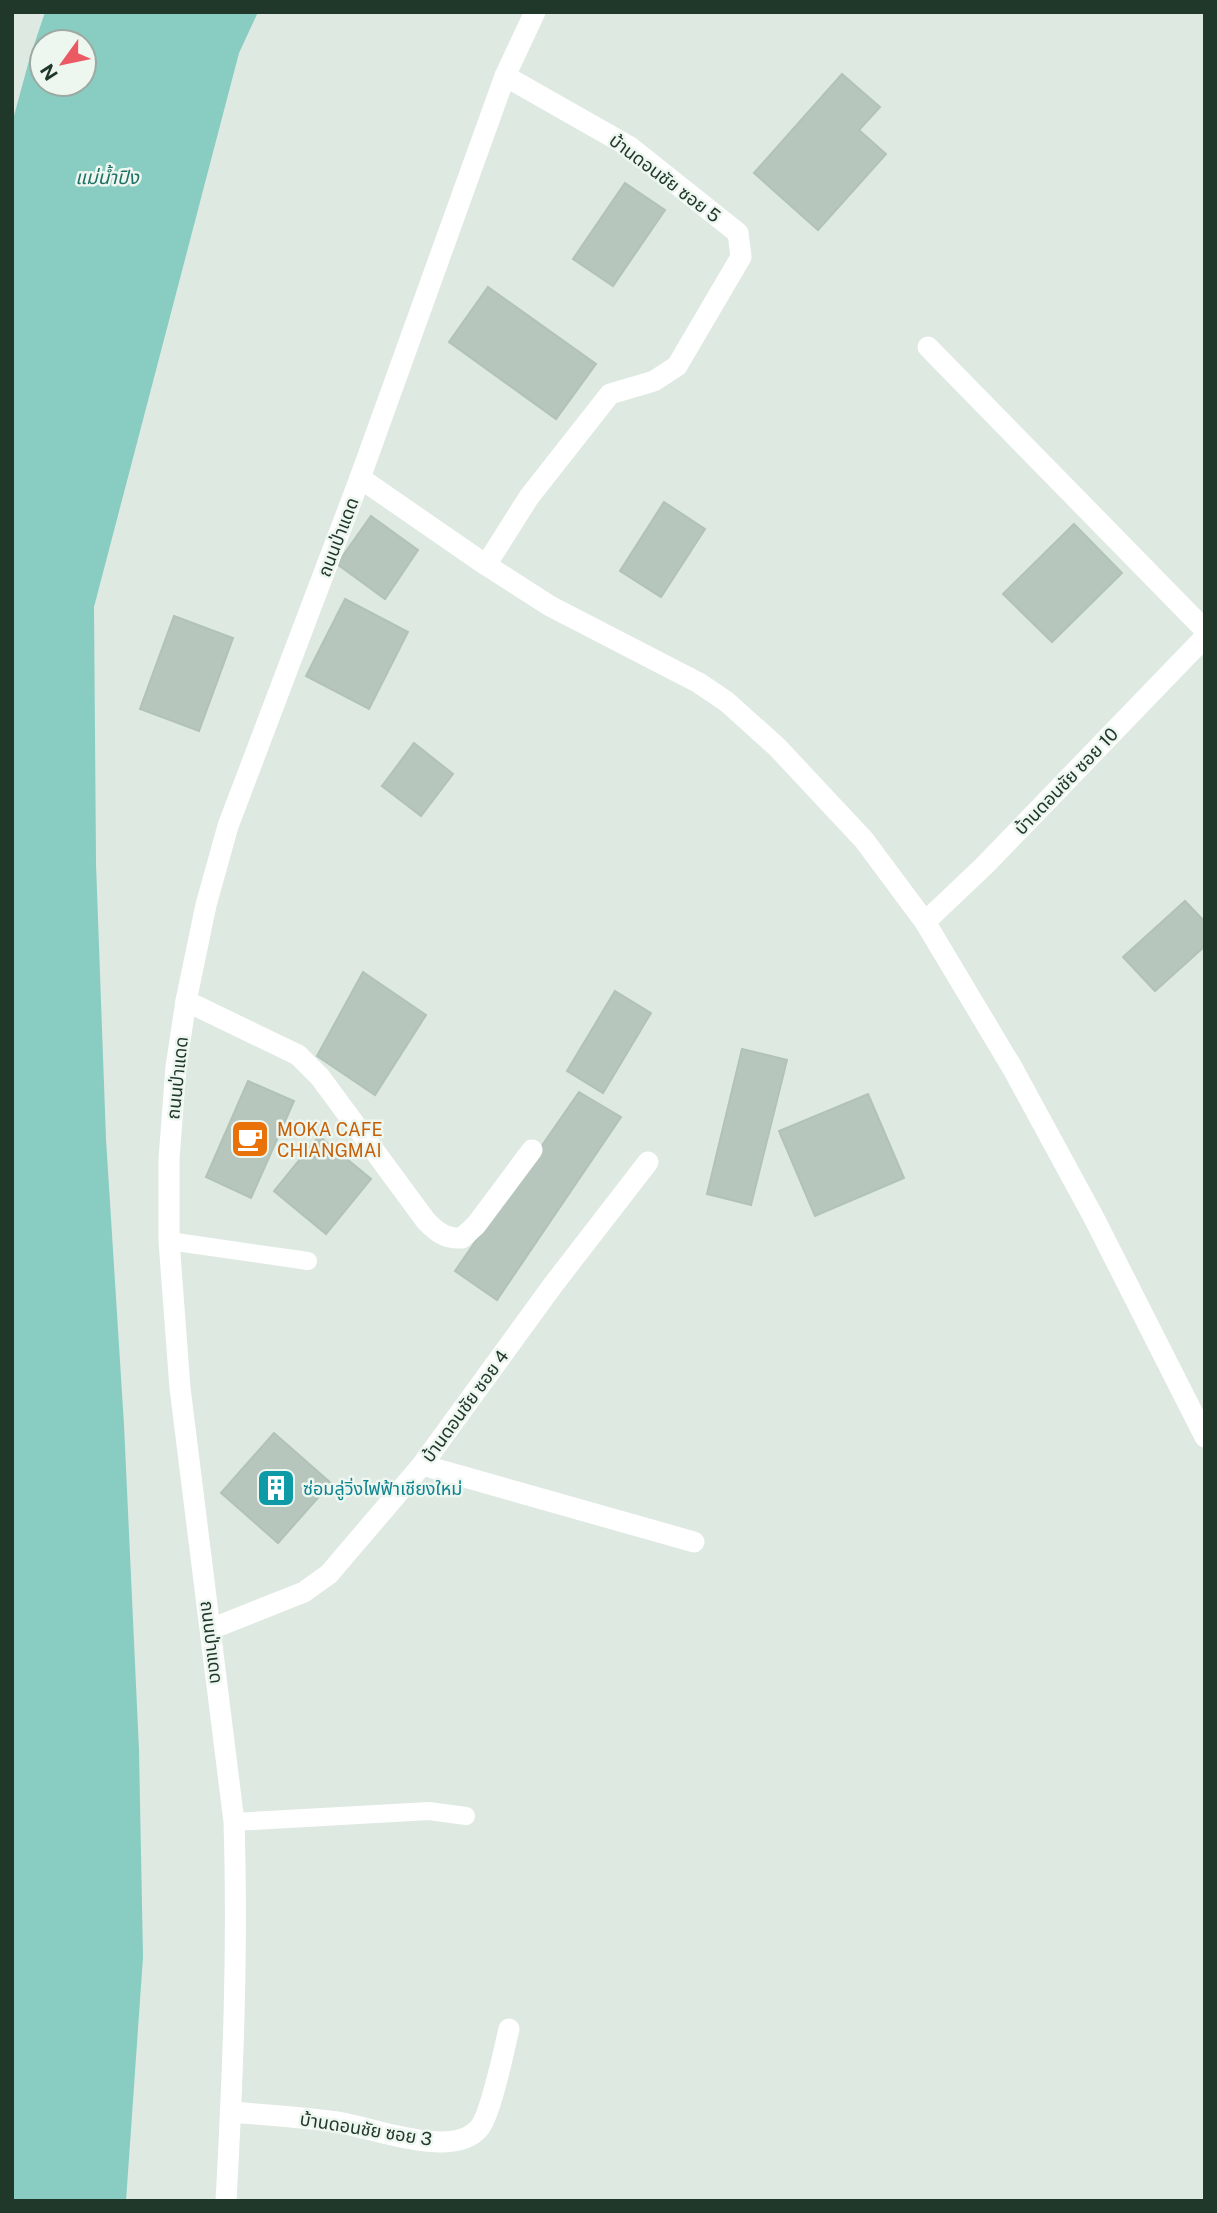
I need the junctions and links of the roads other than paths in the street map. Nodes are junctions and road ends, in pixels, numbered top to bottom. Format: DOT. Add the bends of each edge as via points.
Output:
graph roads {
  1 [pos="535,12"];
  2 [pos="505,76"];
  3 [pos="928,347"];
  4 [pos="360,478"];
  5 [pos="486,565"];
  6 [pos="1205,630"];
  7 [pos="1205,637"];
  8 [pos="925,922"];
  9 [pos="186,1001"];
  10 [pos="532,1150"];
  11 [pos="648,1162"];
  12 [pos="169,1241"];
  13 [pos="308,1261"];
  14 [pos="1205,1437"];
  15 [pos="422,1465"];
  16 [pos="694,1542"];
  17 [pos="211,1629"];
  18 [pos="466,1816"];
  19 [pos="234,1822"];
  20 [pos="509,2029"];
  21 [pos="231,2112"];
  22 [pos="226,2201"];
  1 -- 2 [label="street, ถนนป่าแดด"];
  2 -- 4 [label="street, ถนนป่าแดด"];
  2 -- 5 [label="street, บ้านดอนชัย ซอย 5" via="630,147 738,233 741,257 677,366 654,381 610,394 529,497"];
  3 -- 6 [label="street"];
  4 -- 5 [label="street"];
  4 -- 9 [label="street, ถนนป่าแดด" via="228,826"];
  5 -- 8 [label="street" via="550,606 727,702 777,747 864,840"];
  7 -- 8 [label="street, บ้านดอนชัย ซอย 10"];
  8 -- 14 [label="street" via="1094,1217"];
  9 -- 10 [label="street" via="298,1055 320,1076 426,1221 451,1239 462,1238 476,1225"];
  9 -- 12 [label="street, ถนนป่าแดด" via="169,1159"];
  11 -- 15 [label="street, บ้านดอนชัย ซอย 4"];
  12 -- 13 [label="lane"];
  12 -- 17 [label="street, ถนนป่าแดด" via="180,1388"];
  15 -- 16 [label="street"];
  15 -- 17 [label="street, บ้านดอนชัย ซอย 4" via="318,1583"];
  17 -- 19 [label="street, ถนนป่าแดด"];
  18 -- 19 [label="lane" via="429,1811"];
  19 -- 21 [label="street, ถนนป่าแดด" via="237,1903"];
  20 -- 21 [label="street, บ้านดอนชัย ซอย 3" via="481,2127 468,2137 411,2140 339,2122"];
  21 -- 22 [label="street, ถนนป่าแดด"];
}
